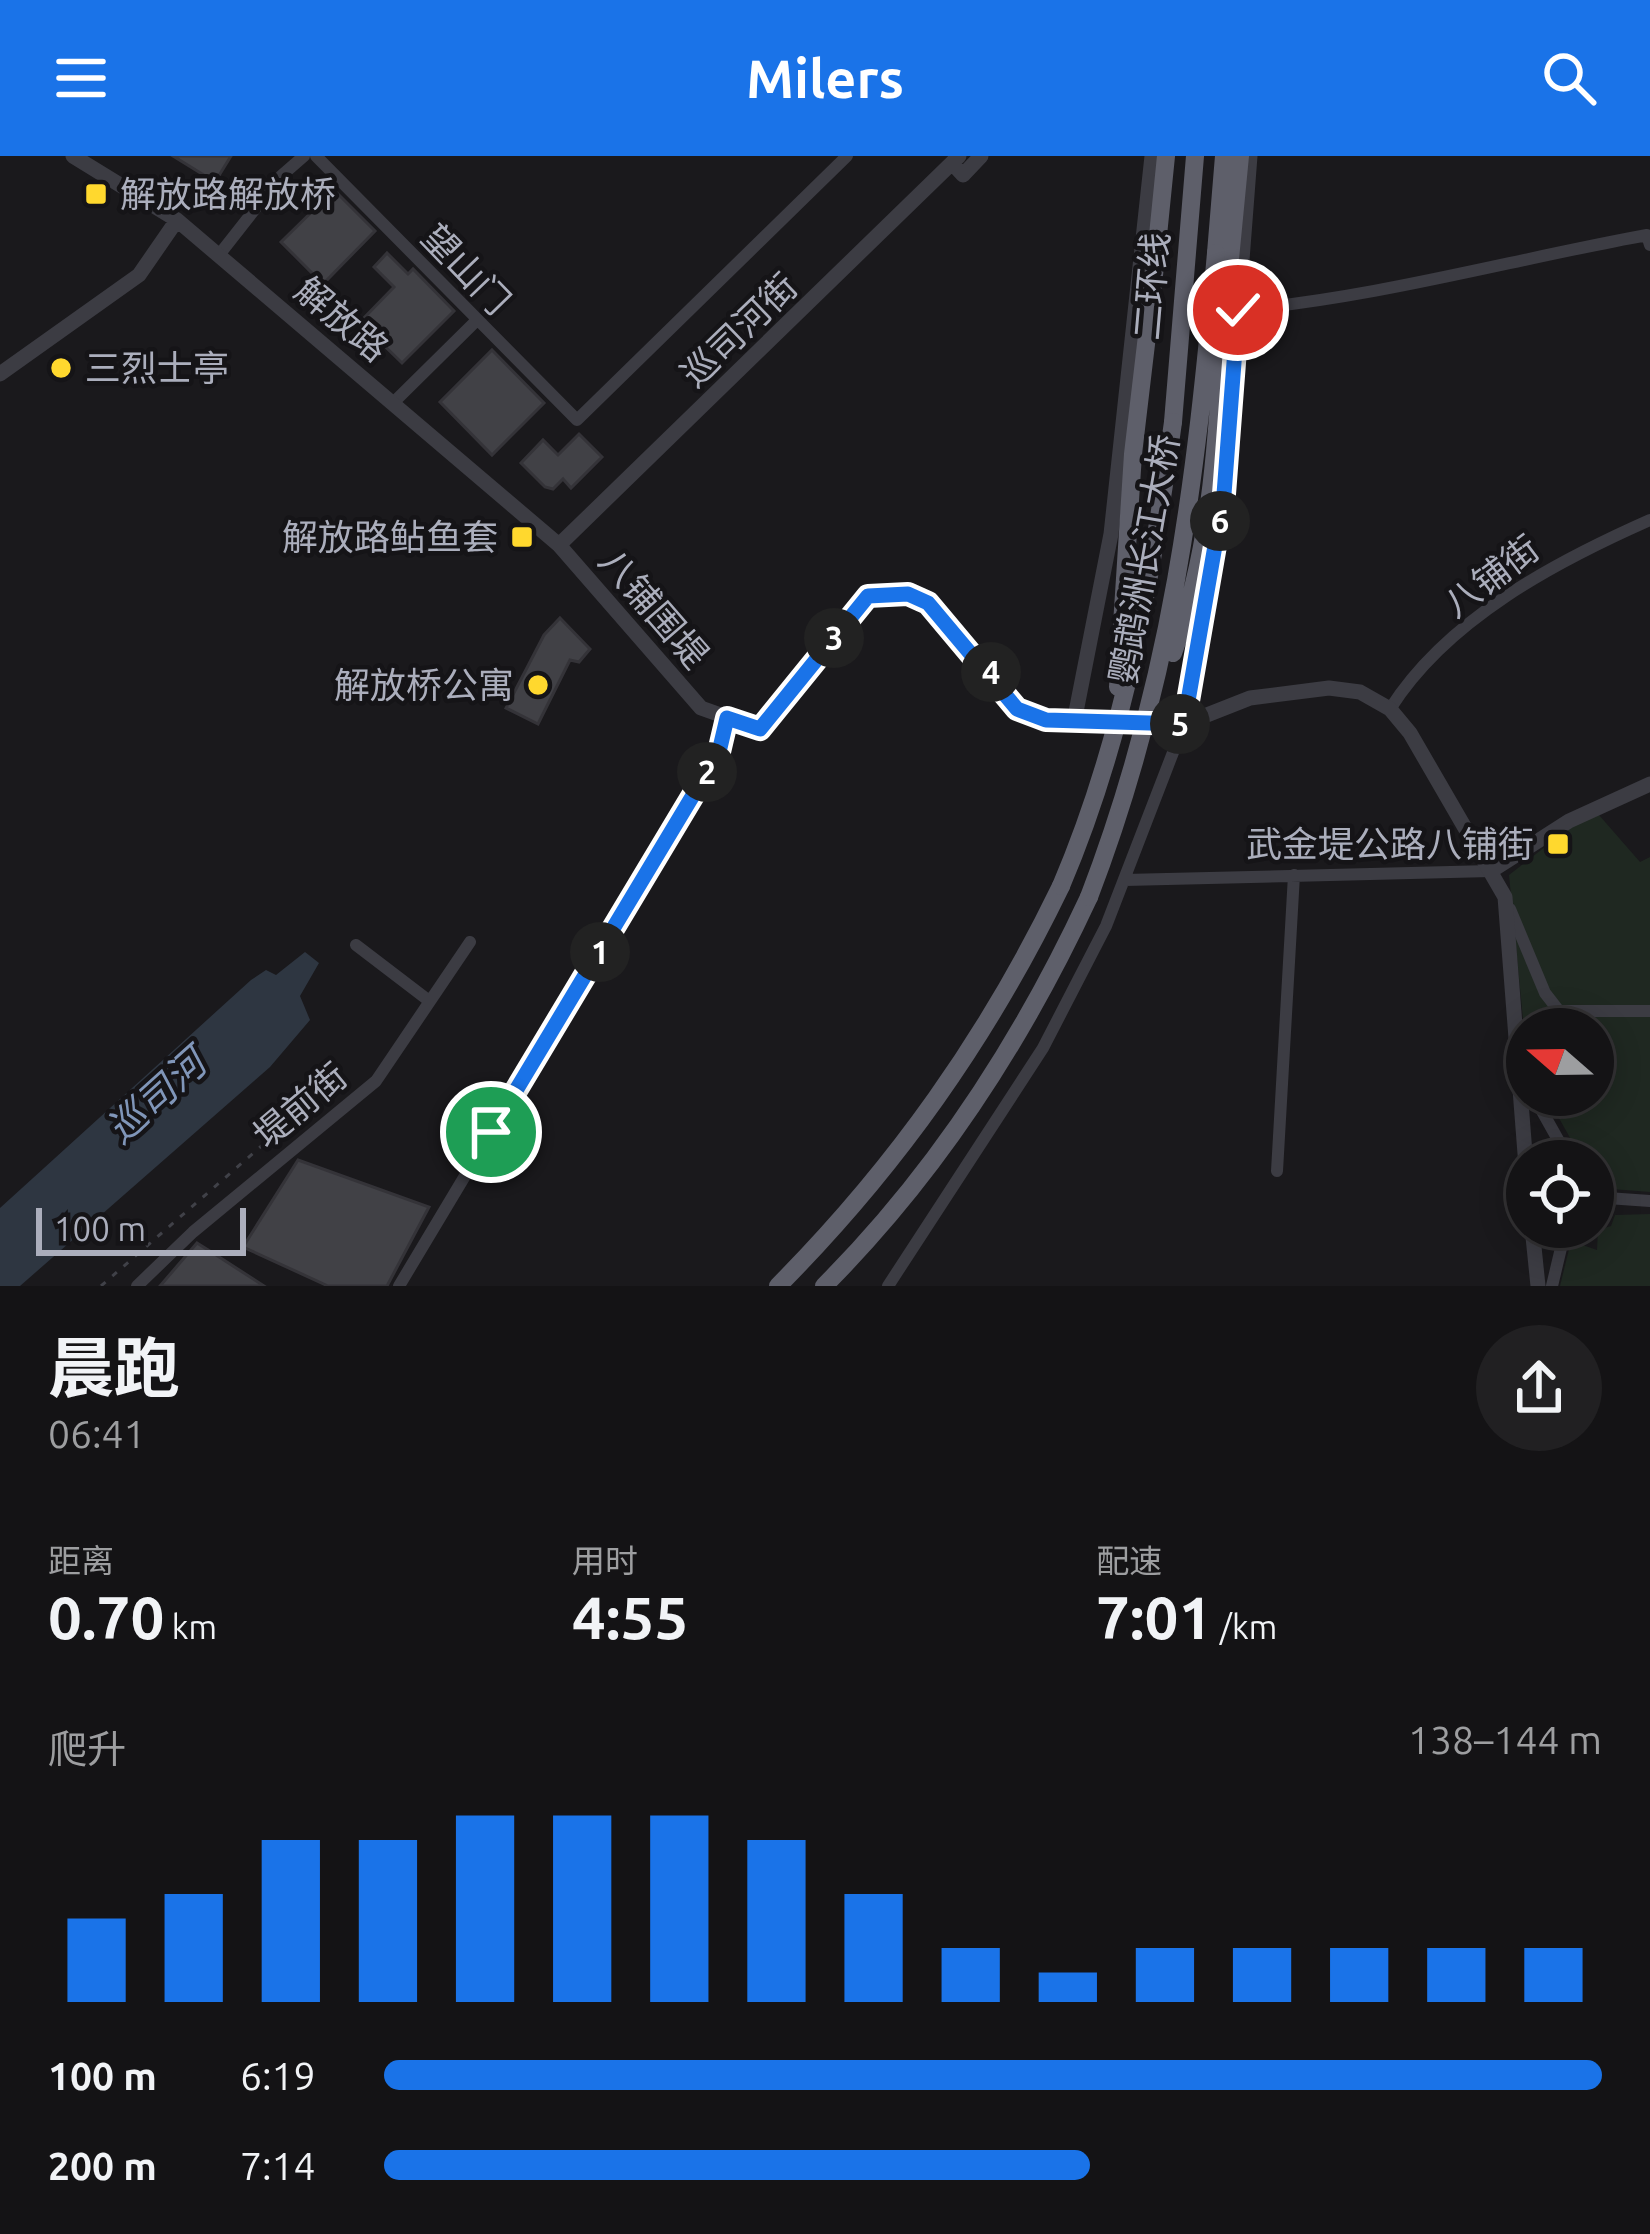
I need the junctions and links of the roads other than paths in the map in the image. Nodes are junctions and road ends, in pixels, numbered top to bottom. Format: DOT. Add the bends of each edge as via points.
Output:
graph roads {
  1 [pos="73,156"];
  2 [pos="304,156"];
  3 [pos="316,156"];
  4 [pos="848,156"];
  5 [pos="981,156"];
  6 [pos="1152,156"];
  7 [pos="1166,156"];
  8 [pos="1195,156"];
  9 [pos="1224,156"];
  10 [pos="1240,156"];
  11 [pos="1250,156"];
  12 [pos="952,158"];
  13 [pos="177,220"];
  14 [pos="1648,240"];
  15 [pos="1216,253"];
  16 [pos="218,255"];
  17 [pos="1232,305"];
  18 [pos="475,322"];
  19 [pos="0,374"];
  20 [pos="394,402"];
  21 [pos="1173,422"];
  22 [pos="1650,520"];
  23 [pos="559,545"];
  24 [pos="1390,709"];
  25 [pos="727,718"];
  26 [pos="1074,722"];
  27 [pos="1184,724"];
  28 [pos="1147,725"];
  29 [pos="1114,745"];
  30 [pos="1650,784"];
  31 [pos="1491,871"];
  32 [pos="1294,874"];
  33 [pos="1125,880"];
  34 [pos="1504,897"];
  35 [pos="470,943"];
  36 [pos="356,946"];
  37 [pos="428,1000"];
  38 [pos="1511,1008"];
  39 [pos="1650,1011"];
  40 [pos="1277,1171"];
  41 [pos="1614,1198"];
  42 [pos="1650,1201"];
  43 [pos="1534,1248"];
  44 [pos="1561,1248"];
  45 [pos="137,1286"];
  46 [pos="399,1286"];
  47 [pos="778,1286"];
  48 [pos="824,1286"];
  49 [pos="888,1286"];
  50 [pos="1538,1286"];
  51 [pos="1552,1286"];
  1 -- 13 [label="street, 解放路"];
  2 -- 16 [label="street"];
  3 -- 18 [label="street, 望山门"];
  4 -- 18 [label="street, 望山门" via="577,420"];
  5 -- 12 [label="street" via="963,175"];
  6 -- 26 [label="street" via="1112,534"];
  7 -- 29 [label="highway, bridge" via="1133,454"];
  8 -- 21 [label="highway, 二环线"];
  9 -- 15 [label="highway, 二环线"];
  10 -- 17 [label="highway"];
  11 -- 17 [label="street"];
  12 -- 23 [label="street, 巡司河街"];
  13 -- 16 [label="street, 解放路"];
  13 -- 19 [label="street" via="139,275"];
  14 -- 17 [label="street" via="1462,269 1375,294"];
  15 -- 28 [label="highway, 鹦鹉洲长江大桥, bridge" via="1181,577"];
  16 -- 20 [label="street, 解放路"];
  17 -- 27 [label="street" via="1224,494"];
  17 -- 28 [label="highway, bridge" via="1213,484 1189,610"];
  18 -- 20 [label="street"];
  20 -- 23 [label="street, 解放路"];
  21 -- 29 [label="highway, 鹦鹉洲长江大桥, bridge" via="1152,579"];
  22 -- 24 [label="street, 八铺街" via="1557,561 1411,676"];
  23 -- 25 [label="street, 八铺围堤" via="701,707"];
  24 -- 27 [label="street" via="1360,692 1329,688 1250,698"];
  24 -- 31 [label="street"];
  25 -- 26 [label="street" via="760,729 868,596 896,594 928,603 1017,709"];
  25 -- 46 [label="street" via="719,752"];
  26 -- 27 [label="street"];
  27 -- 33 [label="street"];
  28 -- 48 [label="highway, 鹦鹉洲长江大桥, bridge" via="1089,897 1021,1030 912,1190"];
  29 -- 47 [label="highway, 鹦鹉洲长江大桥, bridge" via="1061,886 981,1036 884,1172"];
  30 -- 31 [label="street" via="1569,821"];
  31 -- 32 [label="street"];
  31 -- 34 [label="street"];
  32 -- 33 [label="street"];
  32 -- 40 [label="street"];
  33 -- 49 [label="street" via="1043,1048"];
  34 -- 38 [label="street"];
  34 -- 39 [label="street" via="1559,1011"];
  35 -- 37 [label="street, 堤前街"];
  36 -- 37 [label="street"];
  37 -- 45 [label="street, 堤前街" via="376,1081"];
  41 -- 42 [label="street"];
  43 -- 50 [label="street"];
  44 -- 51 [label="street"];
}
